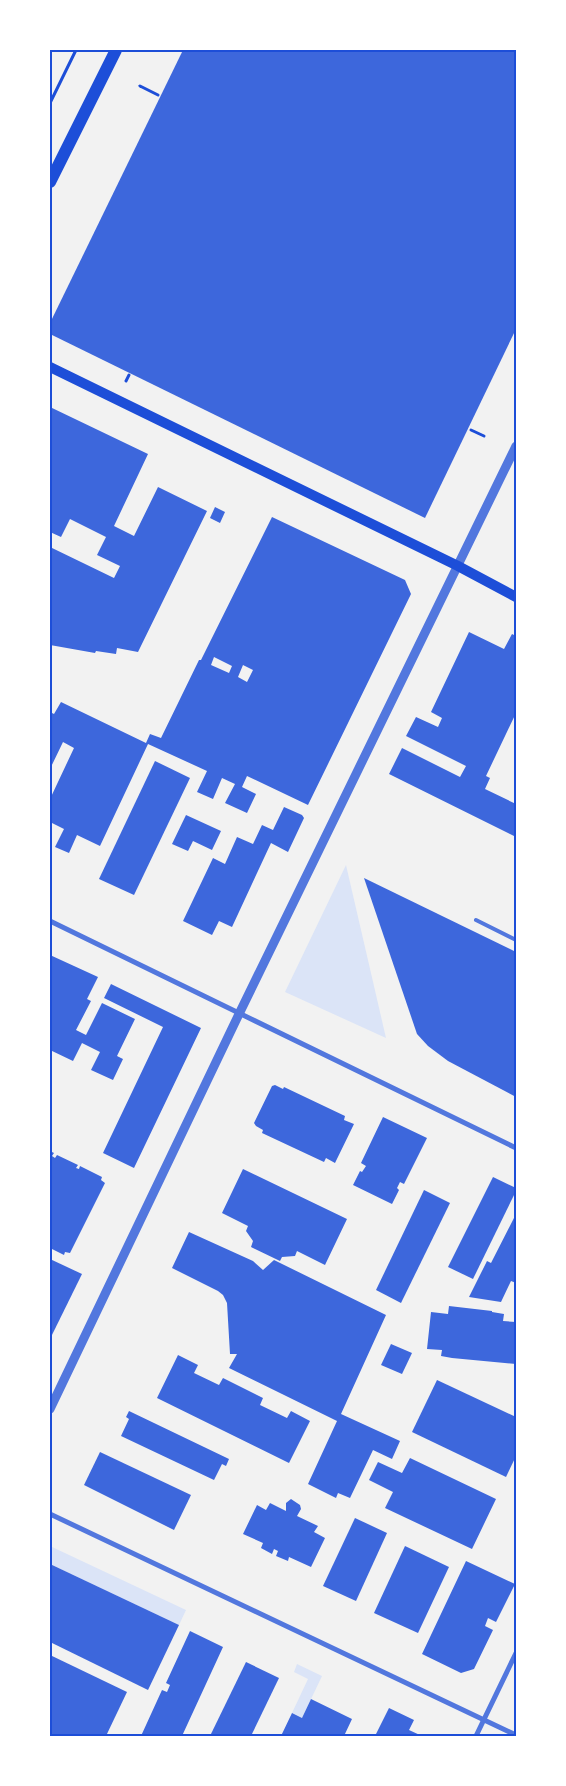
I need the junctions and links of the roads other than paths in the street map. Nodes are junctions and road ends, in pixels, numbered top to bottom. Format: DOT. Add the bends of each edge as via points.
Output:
graph roads {
  1 [pos="116,50"];
  2 [pos="50,182"];
  3 [pos="50,367"];
  4 [pos="516,446"];
  5 [pos="458,566"];
  6 [pos="516,597"];
  7 [pos="476,920"];
  8 [pos="50,921"];
  9 [pos="516,940"];
  10 [pos="238,1014"];
  11 [pos="516,1148"];
  12 [pos="50,1408"];
  13 [pos="50,1514"];
  14 [pos="516,1653"];
  15 [pos="484,1720"];
  16 [pos="516,1735"];
  17 [pos="476,1736"];
  1 -- 2 [label="main road"];
  3 -- 5 [label="main road"];
  4 -- 5 [label="street"];
  5 -- 6 [label="main road"];
  5 -- 10 [label="street"];
  7 -- 9 [label="lane"];
  8 -- 10 [label="street"];
  10 -- 11 [label="street"];
  10 -- 12 [label="street"];
  13 -- 15 [label="street"];
  14 -- 15 [label="street"];
  15 -- 16 [label="street"];
  15 -- 17 [label="street"];
}
